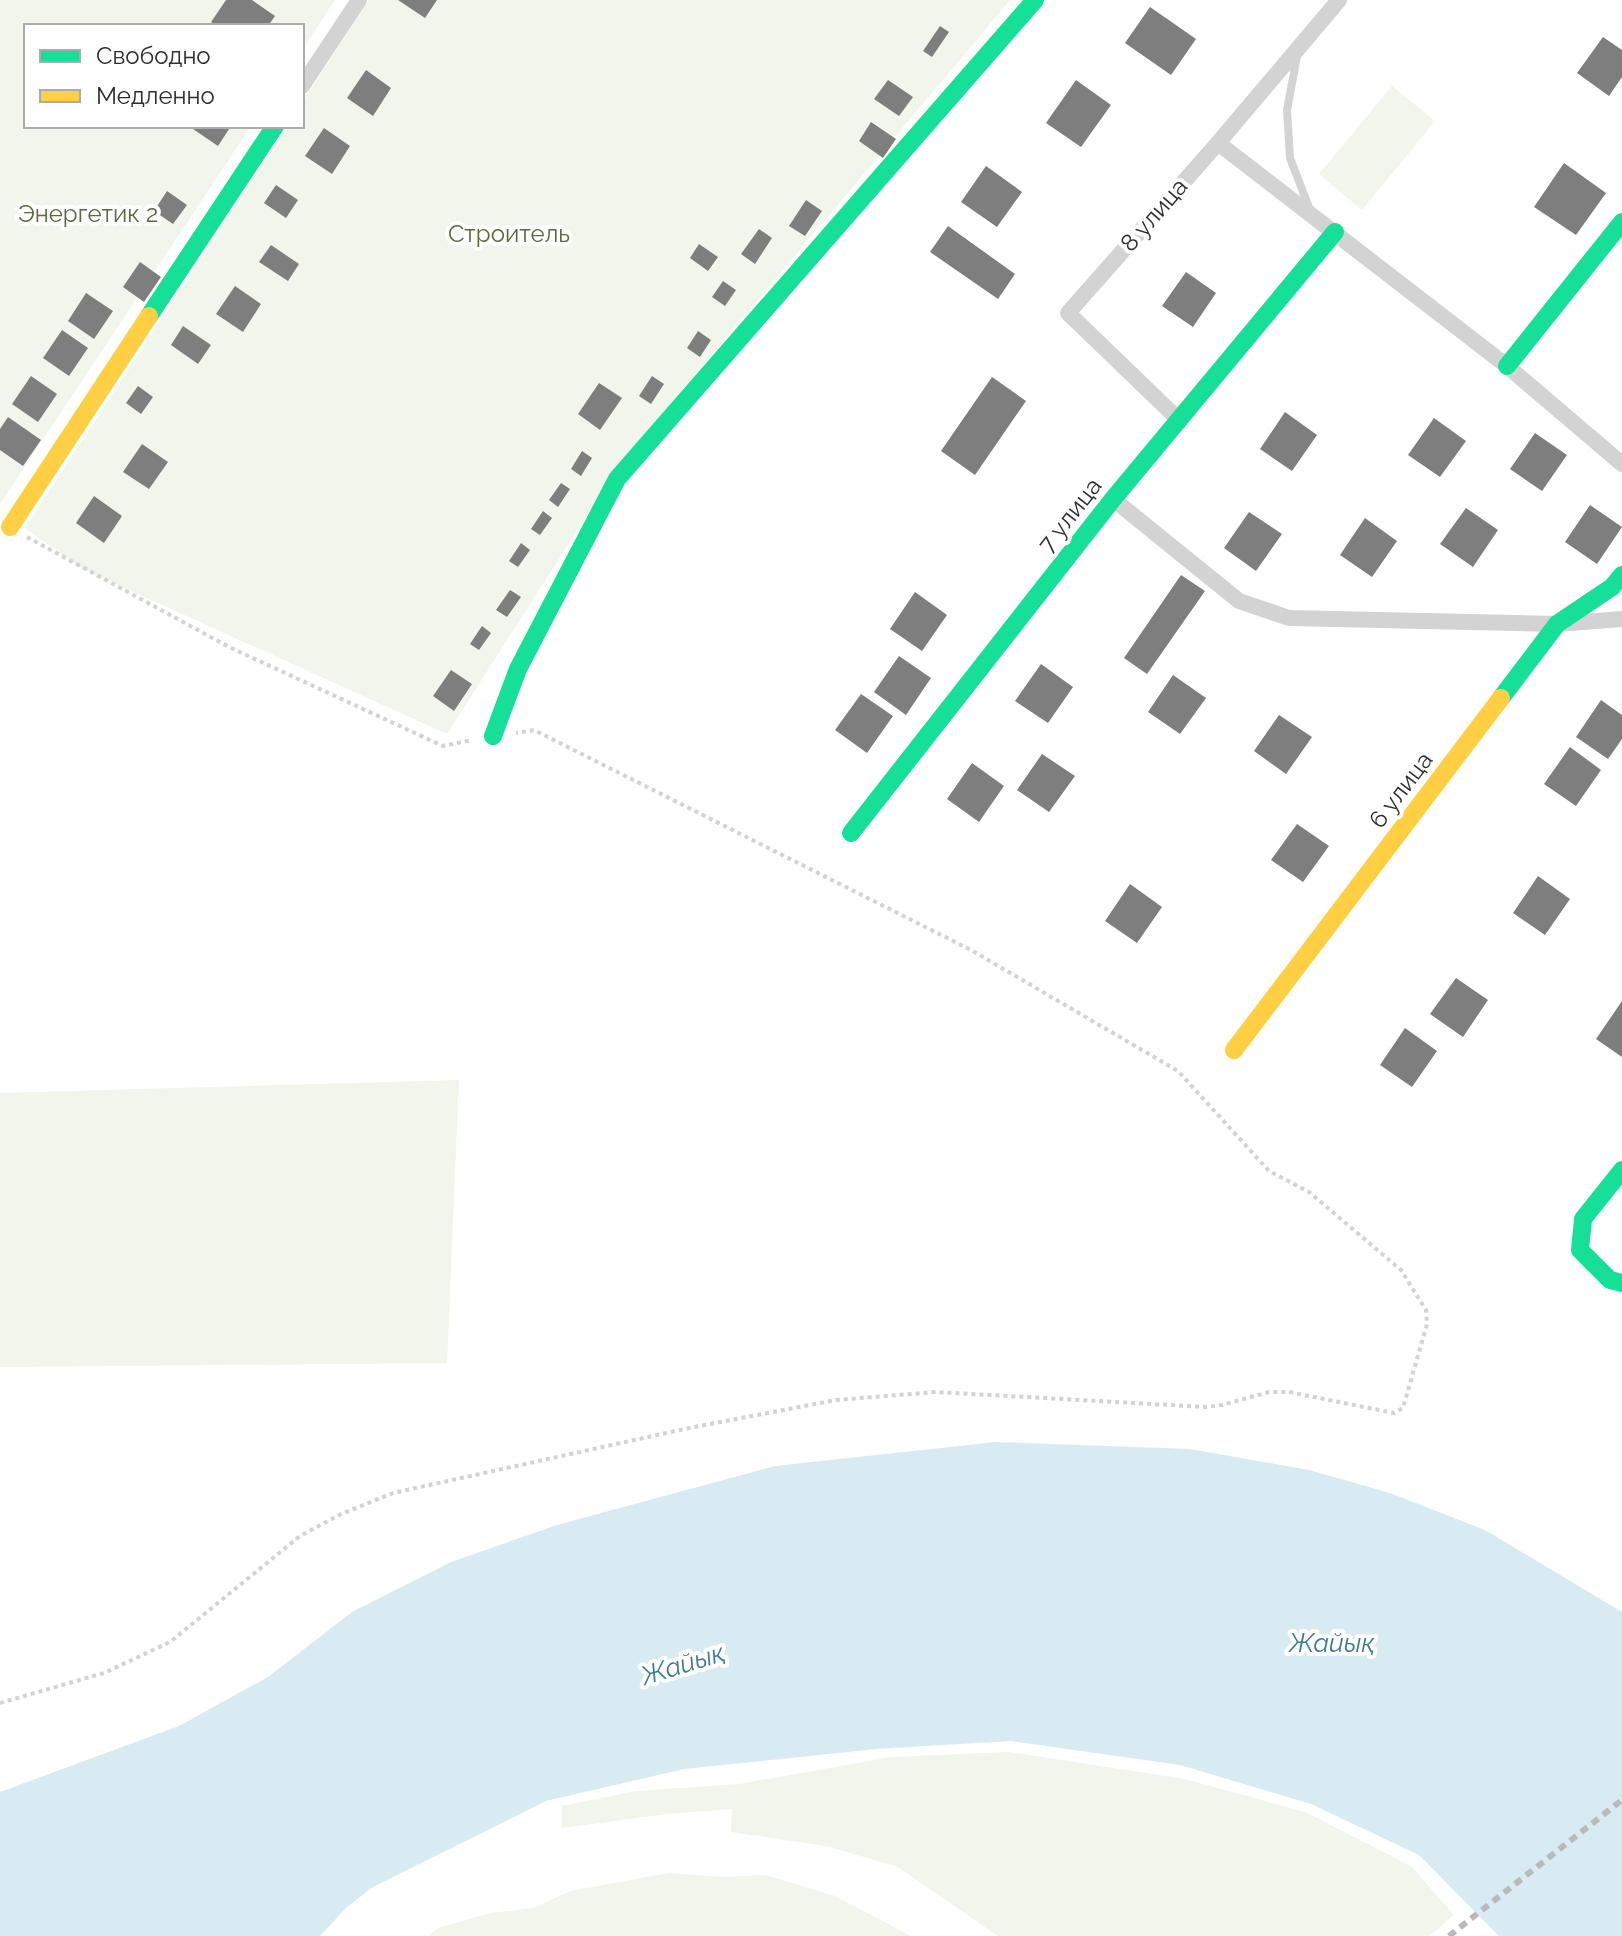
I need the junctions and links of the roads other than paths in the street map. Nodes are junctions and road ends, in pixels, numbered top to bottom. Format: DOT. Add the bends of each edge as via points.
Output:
graph roads {
  1 [pos="359,0"];
  2 [pos="1035,0"];
  3 [pos="1339,0"];
  4 [pos="1298,48"];
  5 [pos="304,83"];
  6 [pos="274,128"];
  7 [pos="1218,143"];
  8 [pos="1311,214"];
  9 [pos="1622,222"];
  10 [pos="1335,232"];
  11 [pos="1507,366"];
  12 [pos="1178,419"];
  13 [pos="1622,464"];
  14 [pos="1113,499"];
  15 [pos="10,527"];
  16 [pos="1622,575"];
  17 [pos="1622,619"];
  18 [pos="1557,624"];
  19 [pos="493,736"];
  20 [pos="851,833"];
  21 [pos="1234,1050"];
  22 [pos="1622,1170"];
  23 [pos="1622,1283"];
  1 -- 5 [label="street"];
  2 -- 19 [label="street" via="617,479 518,669"];
  3 -- 4 [label="street, 8 улица"];
  4 -- 7 [label="street, 8 улица"];
  4 -- 8 [label="lane" via="1287,110 1290,158"];
  6 -- 15 [label="street"];
  7 -- 8 [label="street"];
  7 -- 12 [label="street, 8 улица" via="1068,313"];
  8 -- 10 [label="street"];
  9 -- 11 [label="street"];
  10 -- 11 [label="street"];
  10 -- 12 [label="street, 7 улица"];
  11 -- 13 [label="street"];
  12 -- 14 [label="street, 7 улица"];
  14 -- 18 [label="street" via="1239,601 1289,618"];
  14 -- 20 [label="street, 7 улица"];
  16 -- 18 [label="street, 6 улица"];
  17 -- 18 [label="street"];
  18 -- 21 [label="street, 6 улица"];
  22 -- 23 [label="street" via="1583,1219 1580,1250 1610,1280"];
}
